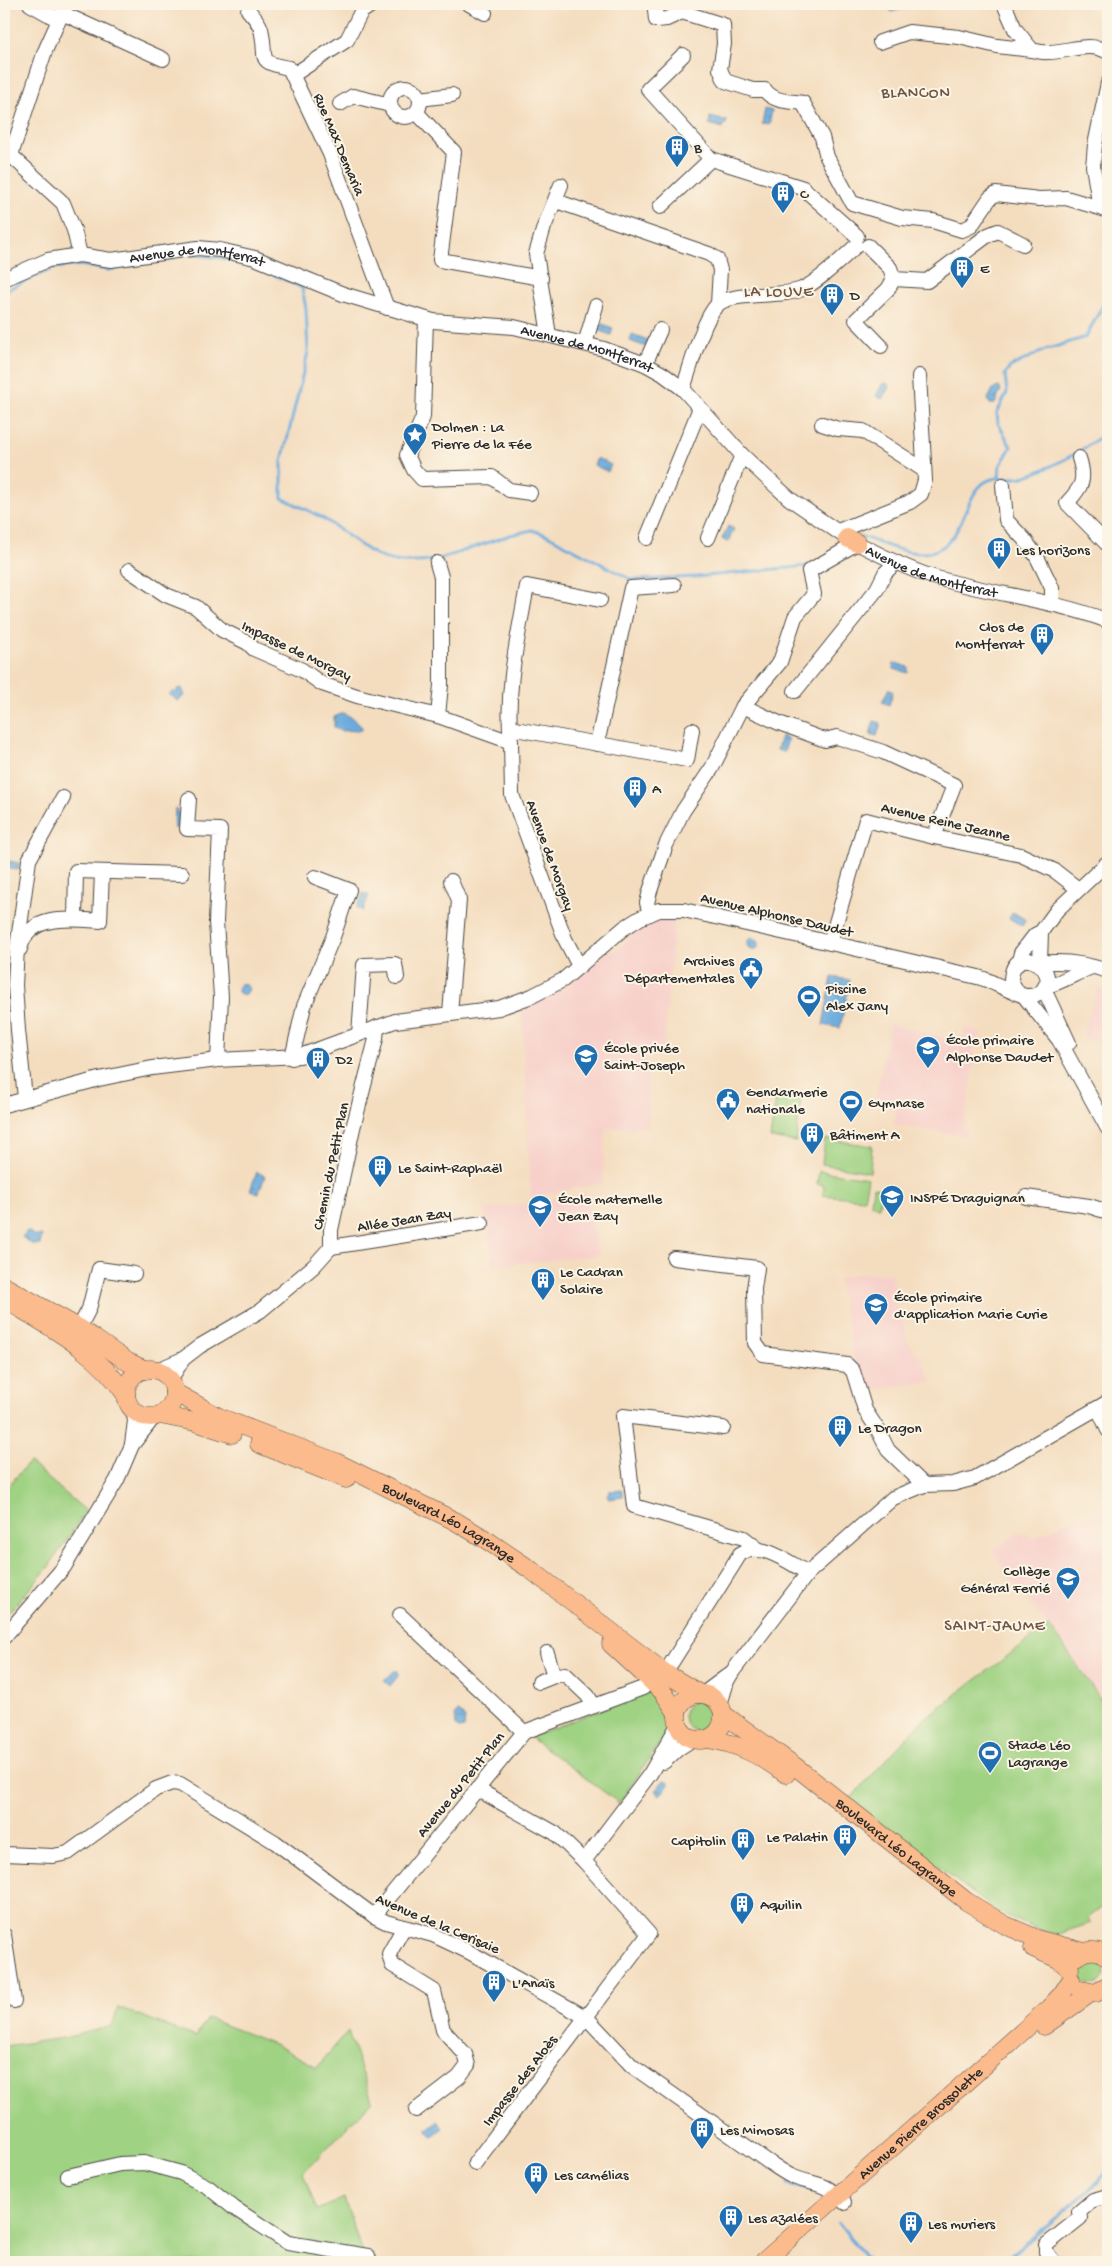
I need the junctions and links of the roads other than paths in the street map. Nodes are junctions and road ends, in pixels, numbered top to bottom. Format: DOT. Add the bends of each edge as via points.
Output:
graph roads {
  1 [pos="30,4"];
  2 [pos="373,4"];
  3 [pos="469,4"];
  4 [pos="658,4"];
  5 [pos="1004,4"];
  6 [pos="248,10"];
  7 [pos="62,12"];
  8 [pos="485,13"];
  9 [pos="880,42"];
  10 [pos="1032,50"];
  11 [pos="1108,52"];
  12 [pos="683,55"];
  13 [pos="163,59"];
  14 [pos="293,75"];
  15 [pos="1108,83"];
  16 [pos="452,95"];
  17 [pos="340,104"];
  18 [pos="390,105"];
  19 [pos="418,106"];
  20 [pos="1105,107"];
  21 [pos="7,152"];
  22 [pos="711,159"];
  23 [pos="561,185"];
  24 [pos="556,201"];
  25 [pos="660,207"];
  26 [pos="1104,209"];
  27 [pos="860,243"];
  28 [pos="1024,244"];
  29 [pos="80,255"];
  30 [pos="541,278"];
  31 [pos="4,279"];
  32 [pos="894,280"];
  33 [pos="718,304"];
  34 [pos="596,306"];
  35 [pos="387,308"];
  36 [pos="426,319"];
  37 [pos="660,330"];
  38 [pos="550,335"];
  39 [pos="585,344"];
  40 [pos="881,346"];
  41 [pos="645,364"];
  42 [pos="919,376"];
  43 [pos="683,389"];
  44 [pos="700,408"];
  45 [pos="822,424"];
  46 [pos="742,455"];
  47 [pos="1079,458"];
  48 [pos="924,470"];
  49 [pos="1003,485"];
  50 [pos="530,493"];
  51 [pos="647,538"];
  52 [pos="708,538"];
  53 [pos="850,539"];
  54 [pos="1108,545"];
  55 [pos="896,562"];
  56 [pos="437,563"];
  57 [pos="129,570"];
  58 [pos="674,585"];
  59 [pos="600,600"];
  60 [pos="1052,604"];
  61 [pos="1108,621"];
  62 [pos="795,691"];
  63 [pos="743,706"];
  64 [pos="438,716"];
  65 [pos="692,730"];
  66 [pos="510,735"];
  67 [pos="597,744"];
  68 [pos="63,798"];
  69 [pos="189,799"];
  70 [pos="934,837"];
  71 [pos="1108,862"];
  72 [pos="102,872"];
  73 [pos="182,874"];
  74 [pos="315,877"];
  75 [pos="451,881"];
  76 [pos="1078,888"];
  77 [pos="650,914"];
  78 [pos="74,919"];
  79 [pos="1041,932"];
  80 [pos="830,943"];
  81 [pos="1040,963"];
  82 [pos="16,966"];
  83 [pos="579,966"];
  84 [pos="1016,966"];
  85 [pos="1092,967"];
  86 [pos="1108,971"];
  87 [pos="397,977"];
  88 [pos="982,978"];
  89 [pos="1049,986"];
  90 [pos="1021,994"];
  91 [pos="450,1014"];
  92 [pos="377,1026"];
  93 [pos="359,1034"];
  94 [pos="292,1058"];
  95 [pos="218,1060"];
  96 [pos="25,1098"];
  97 [pos="4,1105"];
  98 [pos="1108,1110"];
  99 [pos="1108,1129"];
  100 [pos="1026,1197"];
  101 [pos="1108,1203"];
  102 [pos="1089,1206"];
  103 [pos="1108,1212"];
  104 [pos="482,1223"];
  105 [pos="331,1247"];
  106 [pos="674,1258"];
  107 [pos="134,1274"];
  108 [pos="4,1286"];
  109 [pos="4,1299"];
  110 [pos="79,1328"];
  111 [pos="162,1378"];
  112 [pos="130,1402"];
  113 [pos="1103,1405"];
  114 [pos="157,1416"];
  115 [pos="723,1428"];
  116 [pos="1108,1430"];
  117 [pos="132,1445"];
  118 [pos="924,1485"];
  119 [pos="758,1549"];
  120 [pos="808,1572"];
  121 [pos="400,1615"];
  122 [pos="4,1638"];
  123 [pos="547,1653"];
  124 [pos="733,1671"];
  125 [pos="666,1673"];
  126 [pos="554,1676"];
  127 [pos="539,1682"];
  128 [pos="643,1688"];
  129 [pos="701,1694"];
  130 [pos="594,1706"];
  131 [pos="722,1709"];
  132 [pos="678,1719"];
  133 [pos="524,1732"];
  134 [pos="700,1739"];
  135 [pos="650,1774"];
  136 [pos="477,1789"];
  137 [pos="4,1854"];
  138 [pos="584,1861"];
  139 [pos="374,1916"];
  140 [pos="404,1927"];
  141 [pos="4,1935"];
  142 [pos="1108,1938"];
  143 [pos="1096,1954"];
  144 [pos="1071,1974"];
  145 [pos="1103,1989"];
  146 [pos="14,2001"];
  147 [pos="588,2018"];
  148 [pos="416,2110"];
  149 [pos="475,2163"];
  150 [pos="68,2176"];
  151 [pos="1108,2196"];
  152 [pos="841,2198"];
  153 [pos="370,2262"];
  154 [pos="763,2262"];
  155 [pos="776,2262"];
  156 [pos="1054,2262"];
  1 -- 7 [label="street"];
  2 -- 14 [label="street" via="361,12 347,40"];
  3 -- 8 [label="street"];
  4 -- 26 [label="street" via="656,20 668,20 682,12 723,25 720,68 725,81 753,90 765,90 769,96 780,100 803,103 852,203 902,218 933,221 962,230 971,226 996,194 1039,199 1066,198"];
  5 -- 10 [label="street" via="1015,29"];
  6 -- 14 [label="street" via="260,27 264,57 270,63 289,68"];
  7 -- 13 [label="street"];
  7 -- 21 [label="street"];
  9 -- 10 [label="street" via="909,32"];
  10 -- 11 [label="street" via="1049,53 1081,46"];
  12 -- 22 [label="street" via="648,89"];
  14 -- 35 [label="street, Rue Max Demaria" via="330,154"];
  15 -- 20 [label="street"];
  16 -- 19 [label="street"];
  17 -- 18 [label="street" via="354,96"];
  18 -- 19 [label="street" via="399,116 408,117"];
  18 -- 19 [label="street" via="394,91 402,87 416,91"];
  19 -- 30 [label="street" via="454,152 440,260"];
  20 -- 26 [label="street" via="1093,166"];
  21 -- 29 [label="street" via="63,203"];
  22 -- 25 [label="street"];
  22 -- 27 [label="street" via="803,188"];
  23 -- 24 [label="street"];
  24 -- 30 [label="street" via="536,254"];
  24 -- 33 [label="street" via="717,259 720,270"];
  27 -- 32 [label="street" via="890,268"];
  27 -- 33 [label="street" via="800,290 734,298"];
  28 -- 32 [label="street" via="998,231 927,281"];
  29 -- 31 [label="street, Avenue de Montferrat" via="48,260"];
  29 -- 35 [label="street, Avenue de Montferrat" via="111,260 198,248 220,250 254,258"];
  30 -- 38 [label="street"];
  32 -- 40 [label="street" via="856,320"];
  33 -- 43 [label="street" via="707,321"];
  34 -- 39 [label="street"];
  35 -- 36 [label="street, Avenue de Montferrat"];
  36 -- 38 [label="street, Avenue de Montferrat" via="514,327"];
  36 -- 50 [label="street" via="423,417 407,455 414,470 422,479 492,477 509,490"];
  37 -- 41 [label="street"];
  38 -- 39 [label="street, Avenue de Montferrat"];
  39 -- 41 [label="street, Avenue de Montferrat"];
  41 -- 43 [label="street, Avenue de Montferrat"];
  42 -- 48 [label="street"];
  43 -- 44 [label="street, Avenue de Montferrat"];
  44 -- 46 [label="street, Avenue de Montferrat"];
  44 -- 51 [label="street"];
  45 -- 48 [label="street" via="862,431"];
  46 -- 52 [label="street"];
  46 -- 53 [label="street, Avenue de Montferrat" via="790,499"];
  47 -- 54 [label="street" via="1083,471 1080,489 1067,503"];
  48 -- 53 [label="street" via="924,488 916,499"];
  49 -- 60 [label="street" via="1006,520 1036,557 1052,588"];
  53 -- 55 [label="street, Avenue de Montferrat"];
  53 -- 63 [label="street" via="809,571 814,594 795,617 780,662"];
  55 -- 60 [label="street, Avenue de Montferrat" via="930,576"];
  55 -- 62 [label="street"];
  56 -- 64 [label="street" via="441,577"];
  57 -- 64 [label="street, Impasse de Morgay" via="166,596 196,607 222,630 248,643 254,650 302,670 322,684"];
  58 -- 67 [label="street" via="631,588"];
  59 -- 66 [label="street, Avenue de Morgay" via="527,586 512,677"];
  60 -- 61 [label="street, Avenue de Montferrat"];
  63 -- 70 [label="street" via="779,724 825,740 837,737 883,752 954,785"];
  63 -- 77 [label="street" via="712,768 683,811 666,845 647,903"];
  64 -- 66 [label="street"];
  65 -- 67 [label="street" via="687,760"];
  66 -- 67 [label="street"];
  66 -- 83 [label="street, Avenue de Morgay" via="512,795 565,939"];
  68 -- 82 [label="street" via="29,860"];
  69 -- 95 [label="street" via="188,828 220,830 216,922 221,997"];
  70 -- 76 [label="street, Avenue Reine Jeanne" via="1021,855 1055,871"];
  70 -- 80 [label="street, Avenue Reine Jeanne" via="866,820"];
  71 -- 76 [label="street"];
  72 -- 73 [label="street"];
  72 -- 78 [label="street" via="100,920"];
  72 -- 78 [label="street" via="76,871"];
  74 -- 94 [label="street" via="349,890 334,937 304,1006"];
  75 -- 91 [label="street" via="460,900"];
  76 -- 79 [label="street" via="1056,910"];
  77 -- 80 [label="street, Avenue Alphonse Daudet" via="659,910 684,910"];
  77 -- 83 [label="street, Avenue Alphonse Daudet" via="624,928"];
  78 -- 82 [label="street" via="50,920 34,927 22,940"];
  79 -- 81 [label="street"];
  79 -- 84 [label="street" via="1031,940"];
  80 -- 88 [label="street, Avenue Alphonse Daudet"];
  81 -- 84 [label="street" via="1028,960"];
  81 -- 85 [label="street"];
  81 -- 89 [label="street"];
  82 -- 96 [label="street"];
  83 -- 91 [label="street, Avenue Alphonse Daudet" via="549,988 514,1003"];
  84 -- 88 [label="street"];
  84 -- 90 [label="street" via="1011,981"];
  85 -- 86 [label="street"];
  85 -- 89 [label="street"];
  87 -- 93 [label="street" via="395,964 364,965"];
  88 -- 90 [label="street, Avenue Alphonse Daudet"];
  89 -- 90 [label="street" via="1038,994"];
  89 -- 98 [label="street" via="1051,1003 1068,1041"];
  90 -- 99 [label="street" via="1059,1040"];
  91 -- 92 [label="street, Avenue Alphonse Daudet"];
  92 -- 93 [label="street, Avenue Alphonse Daudet"];
  92 -- 105 [label="street, Chemin du Petit Plan" via="331,1230"];
  93 -- 94 [label="street, Avenue Alphonse Daudet"];
  94 -- 95 [label="street, Avenue Alphonse Daudet"];
  95 -- 96 [label="street, Avenue Alphonse Daudet" via="152,1068"];
  96 -- 97 [label="street, Avenue Alphonse Daudet"];
  100 -- 102 [label="street"];
  101 -- 102 [label="street"];
  102 -- 103 [label="street"];
  104 -- 105 [label="street, Allée Jean Zay"];
  105 -- 111 [label="street, Chemin du Petit Plan" via="314,1266 260,1312 200,1346"];
  106 -- 118 [label="street" via="756,1268 754,1308 755,1344 758,1349 763,1354 847,1365 853,1371 865,1410 888,1450"];
  107 -- 110 [label="street" via="99,1269 90,1310"];
  108 -- 110 [label="main road, Boulevard Léo Lagrange"];
  109 -- 112 [label="main road" via="73,1341 105,1369"];
  110 -- 111 [label="main road, Boulevard Léo Lagrange" via="128,1362"];
  111 -- 112 [label="main road" via="139,1372 130,1381"];
  111 -- 114 [label="main road" via="171,1405"];
  111 -- 125 [label="main road, Boulevard Léo Lagrange" via="219,1417 336,1462 457,1523 531,1570"];
  112 -- 114 [label="main road" via="142,1416"];
  112 -- 117 [label="street" via="135,1421"];
  113 -- 116 [label="street"];
  113 -- 118 [label="street" via="975,1478 953,1484"];
  114 -- 117 [label="street"];
  114 -- 132 [label="main road, Boulevard Léo Lagrange" via="216,1428 376,1492 436,1523 497,1560 615,1648 662,1692"];
  115 -- 119 [label="street" via="622,1416 634,1506 744,1538"];
  117 -- 122 [label="street" via="117,1480 64,1567"];
  118 -- 120 [label="street" via="893,1498"];
  119 -- 120 [label="street"];
  119 -- 125 [label="street" via="751,1548 740,1554"];
  120 -- 124 [label="street"];
  121 -- 133 [label="street"];
  123 -- 126 [label="street"];
  124 -- 129 [label="street"];
  124 -- 131 [label="street" via="722,1695"];
  125 -- 129 [label="main road, Boulevard Léo Lagrange"];
  126 -- 127 [label="street"];
  126 -- 130 [label="street" via="565,1674"];
  128 -- 130 [label="street, Avenue du Petit Plan"];
  129 -- 131 [label="main road" via="711,1696"];
  129 -- 132 [label="main road" via="685,1700"];
  130 -- 133 [label="street, Avenue du Petit Plan"];
  131 -- 134 [label="main road" via="720,1729"];
  131 -- 143 [label="main road, Boulevard Léo Lagrange" via="966,1901 1005,1925 1040,1940"];
  132 -- 134 [label="main road" via="687,1736"];
  132 -- 135 [label="street"];
  133 -- 136 [label="street, Avenue du Petit Plan"];
  134 -- 135 [label="street" via="678,1748"];
  134 -- 144 [label="main road, Boulevard Léo Lagrange" via="735,1744 769,1761 955,1907 999,1934 1058,1959"];
  135 -- 138 [label="street"];
  136 -- 138 [label="street" via="555,1833"];
  136 -- 139 [label="street, Avenue du Petit Plan"];
  137 -- 139 [label="street, Avenue de la Cerisaie" via="53,1856 68,1853 156,1789 172,1783 180,1784 275,1842"];
  138 -- 147 [label="street, Impasse des Aloès" via="649,1934"];
  139 -- 140 [label="street, Avenue de la Cerisaie"];
  140 -- 147 [label="street, Avenue de la Cerisaie" via="469,1952"];
  140 -- 148 [label="street" via="389,1954 392,1966 434,1991 443,2030 465,2054 468,2065 459,2077"];
  141 -- 146 [label="street"];
  142 -- 143 [label="main road, Avenue Pierre Brossolette"];
  143 -- 144 [label="main road, Avenue Pierre Brossolette" via="1075,1958"];
  144 -- 145 [label="main road, Boulevard Léo Lagrange" via="1079,1989"];
  144 -- 152 [label="main road, Avenue Pierre Brossolette" via="1062,1994 1049,2008"];
  145 -- 152 [label="main road, Avenue Pierre Brossolette" via="1036,2032"];
  147 -- 149 [label="street, Impasse des Aloès"];
  147 -- 152 [label="street, Avenue de la Cerisaie" via="632,2066 790,2175 823,2184"];
  150 -- 153 [label="street" via="120,2164 144,2163 181,2173 208,2187 288,2243 368,2256"];
  151 -- 156 [label="street" via="1093,2200 1078,2212 1080,2218 1046,2245 1046,2252"];
  152 -- 154 [label="main road, Avenue Pierre Brossolette"];
  152 -- 155 [label="main road, Avenue Pierre Brossolette"];
}
